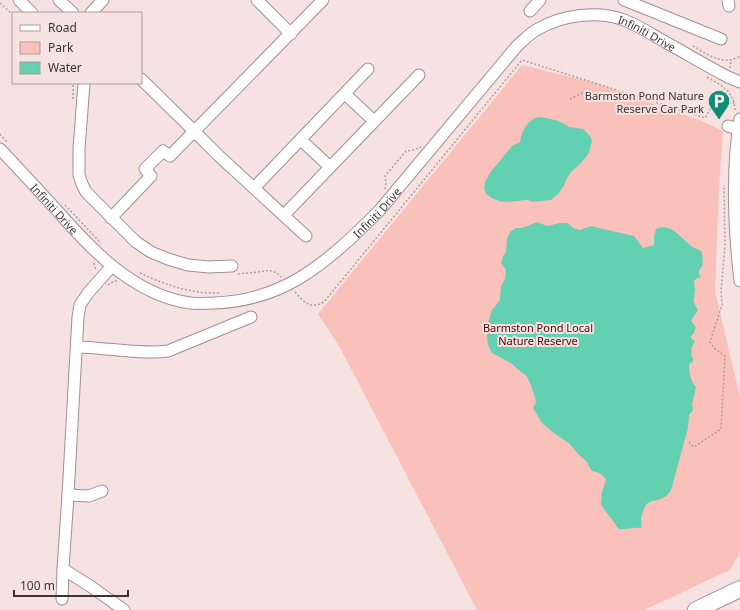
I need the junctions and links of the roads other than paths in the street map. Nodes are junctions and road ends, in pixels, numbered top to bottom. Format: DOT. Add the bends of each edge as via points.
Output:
graph roads {
  1 [pos="19,0"];
  2 [pos="59,0"];
  3 [pos="103,0"];
  4 [pos="257,0"];
  5 [pos="323,0"];
  6 [pos="540,0"];
  7 [pos="624,0"];
  8 [pos="530,11"];
  9 [pos="31,12"];
  10 [pos="72,12"];
  11 [pos="92,12"];
  12 [pos="291,34"];
  13 [pos="721,39"];
  14 [pos="368,69"];
  15 [pos="419,75"];
  16 [pos="142,80"];
  17 [pos="740,82"];
  18 [pos="84,84"];
  19 [pos="345,94"];
  20 [pos="374,121"];
  21 [pos="735,125"];
  22 [pos="195,132"];
  23 [pos="301,140"];
  24 [pos="5,147"];
  25 [pos="330,167"];
  26 [pos="254,188"];
  27 [pos="284,215"];
  28 [pos="111,218"];
  29 [pos="306,236"];
  30 [pos="112,266"];
  31 [pos="234,270"];
  32 [pos="740,280"];
  33 [pos="251,317"];
  34 [pos="77,347"];
  35 [pos="102,491"];
  36 [pos="68,495"];
  37 [pos="63,569"];
  38 [pos="740,589"];
  39 [pos="62,599"];
  40 [pos="124,610"];
  41 [pos="696,610"];
  1 -- 9 [label="street"];
  2 -- 10 [label="street"];
  3 -- 11 [label="street"];
  4 -- 12 [label="street"];
  5 -- 12 [label="street"];
  6 -- 8 [label="street"];
  7 -- 13 [label="street"];
  12 -- 22 [label="street"];
  14 -- 19 [label="street"];
  15 -- 20 [label="street"];
  16 -- 22 [label="street"];
  17 -- 30 [label="street, Infiniti Drive" via="623,20 590,15 552,22 539,28 517,46 379,211 354,236 314,268 288,284 242,300 190,303 159,294"];
  18 -- 28 [label="street" via="79,175 86,192"];
  19 -- 20 [label="street"];
  19 -- 23 [label="street"];
  20 -- 25 [label="street"];
  21 -- 32 [label="street" via="734,195"];
  22 -- 26 [label="street"];
  22 -- 28 [label="street" via="170,156 163,151 144,169 151,176"];
  23 -- 25 [label="street"];
  23 -- 26 [label="street"];
  24 -- 30 [label="street, Infiniti Drive" via="92,248"];
  25 -- 27 [label="street"];
  26 -- 27 [label="street"];
  27 -- 29 [label="street"];
  28 -- 31 [label="street" via="136,242 151,252 188,265"];
  30 -- 34 [label="street" via="80,305"];
  33 -- 34 [label="street" via="159,353"];
  34 -- 36 [label="street"];
  35 -- 36 [label="street" via="89,496"];
  36 -- 37 [label="street"];
  37 -- 39 [label="street"];
  37 -- 40 [label="street"];
  38 -- 41 [label="highway"];
}
